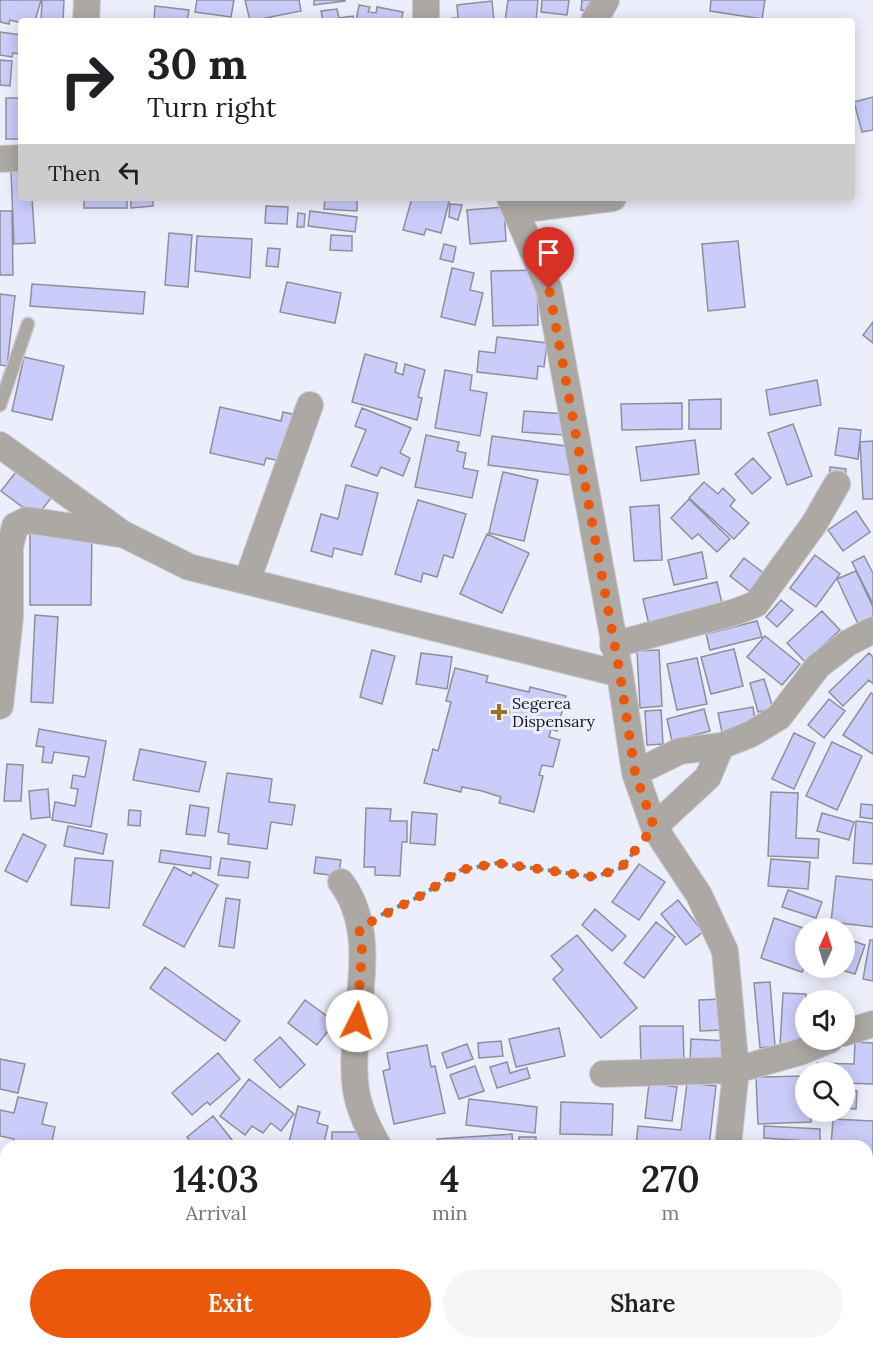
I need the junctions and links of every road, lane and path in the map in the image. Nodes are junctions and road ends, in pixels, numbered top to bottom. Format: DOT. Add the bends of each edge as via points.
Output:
graph roads {
  1 [pos="87,0"];
  2 [pos="426,0"];
  3 [pos="606,0"];
  4 [pos="86,18"];
  5 [pos="426,18"];
  6 [pos="596,18"];
  7 [pos="18,158"];
  8 [pos="0,159"];
  9 [pos="564,201"];
  10 [pos="514,204"];
  11 [pos="28,324"];
  12 [pos="0,405"];
  13 [pos="310,405"];
  14 [pos="0,445"];
  15 [pos="837,484"];
  16 [pos="123,534"];
  17 [pos="247,581"];
  18 [pos="873,630"];
  19 [pos="613,645"];
  20 [pos="620,674"];
  21 [pos="0,706"];
  22 [pos="721,746"];
  23 [pos="635,773"];
  24 [pos="654,827"];
  25 [pos="341,882"];
  26 [pos="359,928"];
  27 [pos="873,1024"];
  28 [pos="855,1030"];
  29 [pos="805,1050"];
  30 [pos="736,1070"];
  31 [pos="603,1074"];
  32 [pos="375,1140"];
  33 [pos="729,1140"];
  1 -- 4 [label="street"];
  2 -- 5 [label="street"];
  3 -- 6 [label="street"];
  7 -- 8 [label="street"];
  9 -- 10 [label="street"];
  10 -- 19 [label="street" via="549,289"];
  11 -- 12 [label="lane"];
  13 -- 17 [label="street"];
  14 -- 16 [label="street"];
  15 -- 19 [label="street" via="756,604"];
  16 -- 17 [label="street" via="189,567"];
  16 -- 21 [label="street" via="27,520 15,526 10,547 10,618"];
  17 -- 20 [label="street"];
  18 -- 22 [label="street" via="818,666 778,717 752,734"];
  19 -- 20 [label="street"];
  20 -- 23 [label="street"];
  22 -- 23 [label="street" via="680,751"];
  22 -- 24 [label="street" via="708,777"];
  23 -- 24 [label="street"];
  24 -- 26 [label="path" via="621,868 594,877 497,863 461,870"];
  24 -- 30 [label="street" via="699,895 725,951"];
  25 -- 26 [label="street" via="351,895"];
  26 -- 32 [label="street" via="362,950 356,1090"];
  27 -- 28 [label="street"];
  29 -- 30 [label="street"];
  30 -- 31 [label="street"];
  30 -- 33 [label="street"];
}
